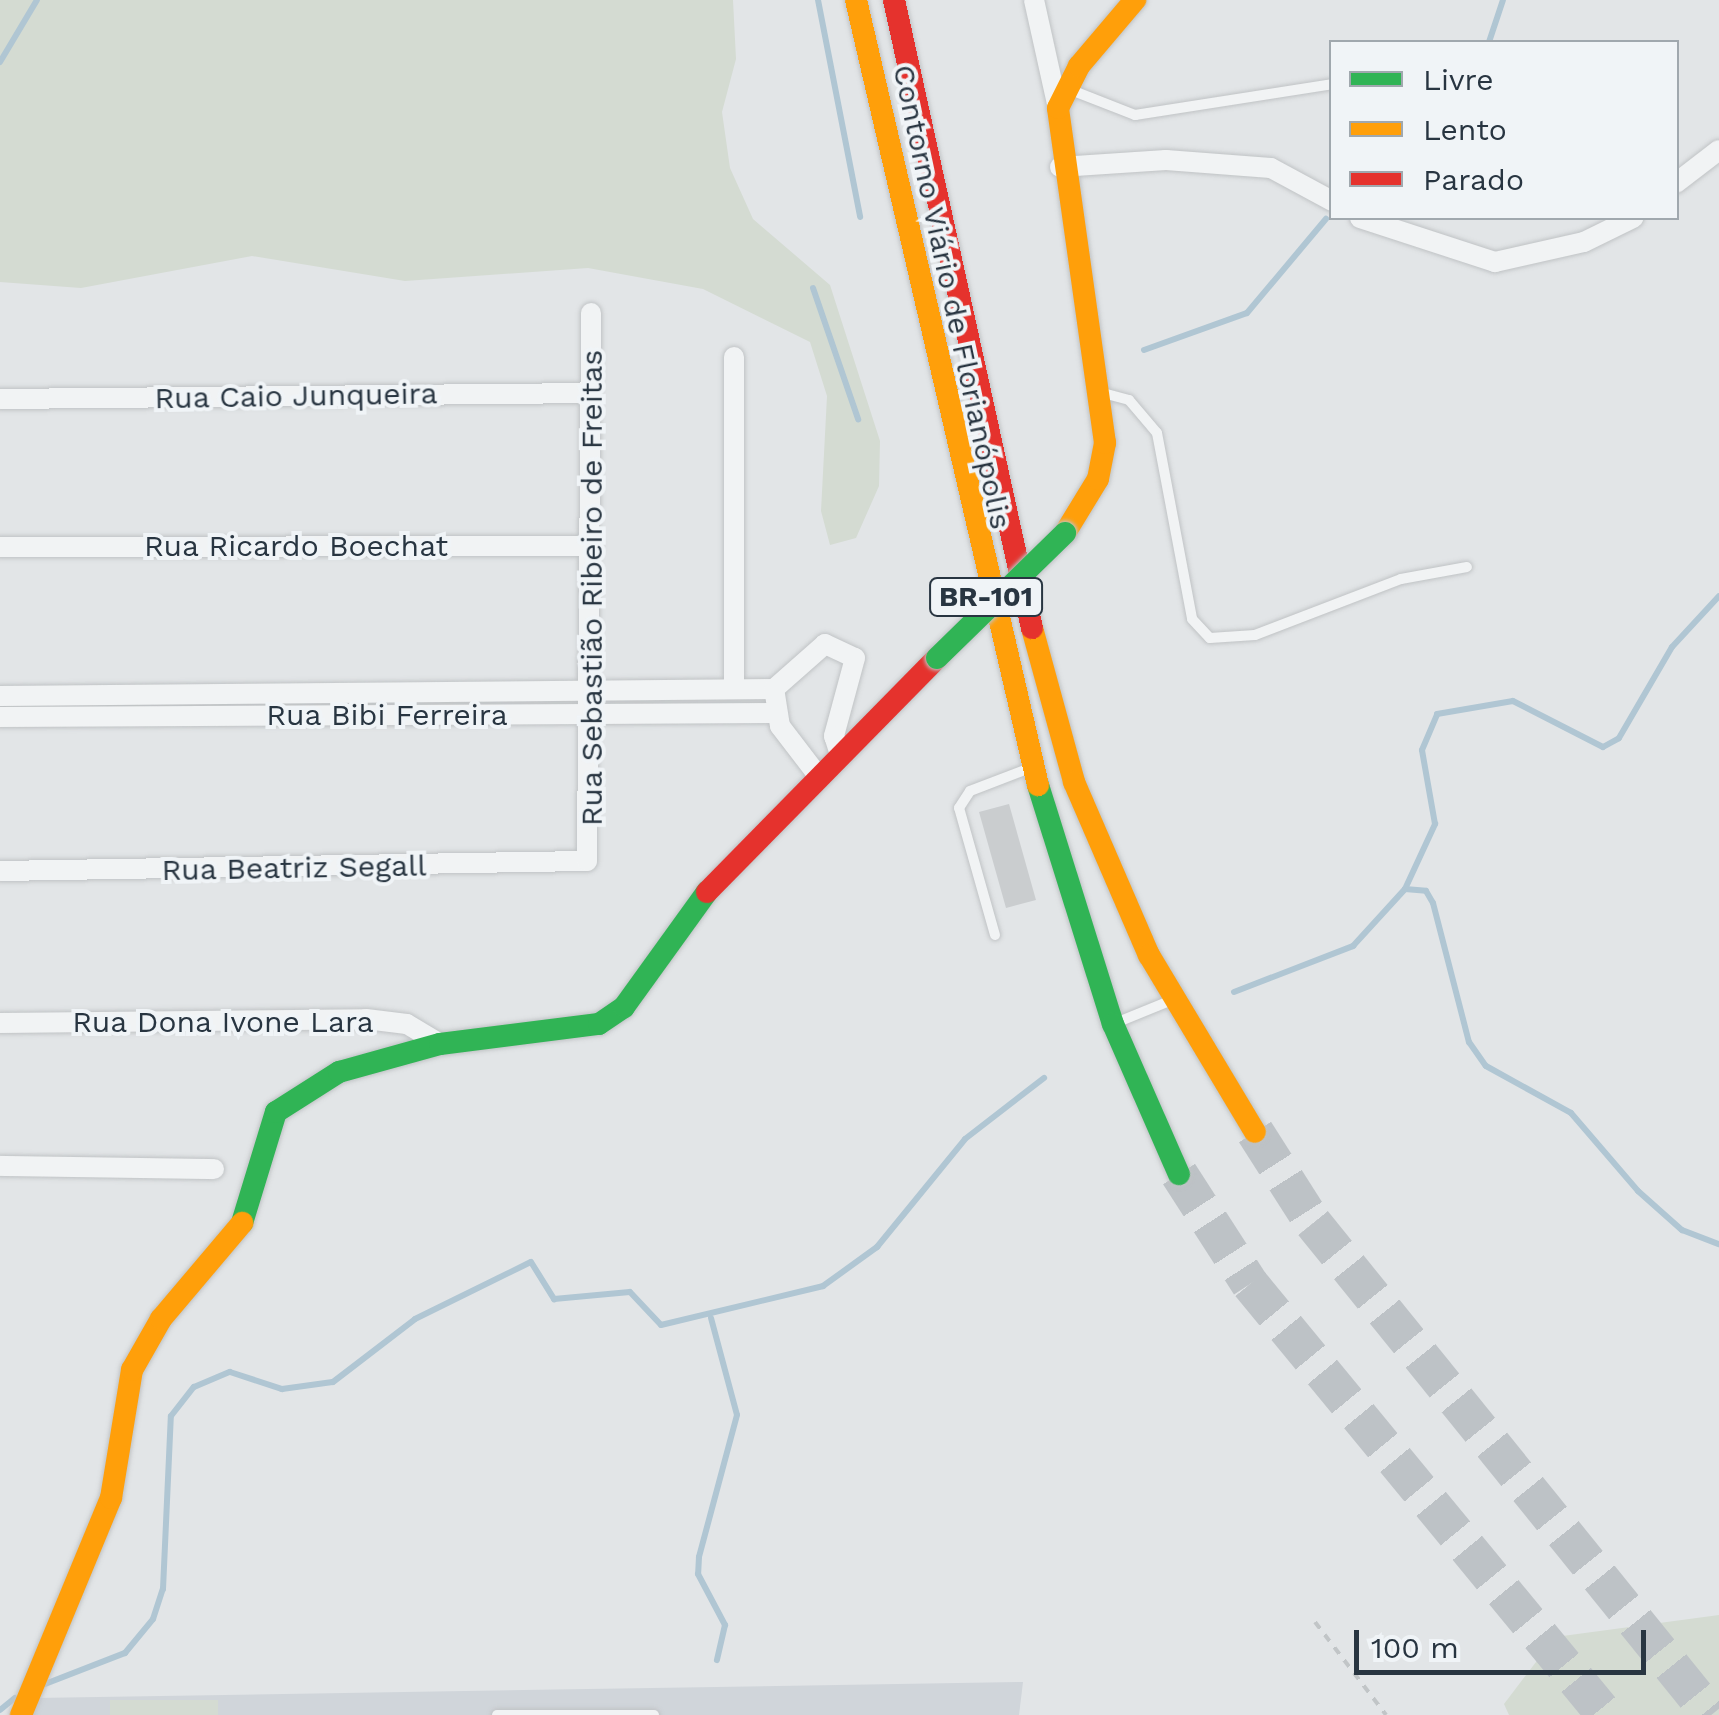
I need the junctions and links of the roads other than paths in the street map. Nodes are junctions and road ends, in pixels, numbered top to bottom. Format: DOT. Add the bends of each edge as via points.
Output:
graph roads {
  1 [pos="856,0"];
  2 [pos="894,0"];
  3 [pos="1034,0"];
  4 [pos="1135,0"];
  5 [pos="1329,84"];
  6 [pos="1063,98"];
  7 [pos="1719,150"];
  8 [pos="1060,167"];
  9 [pos="1679,181"];
  10 [pos="1329,200"];
  11 [pos="1366,220"];
  12 [pos="1629,220"];
  13 [pos="591,313"];
  14 [pos="734,357"];
  15 [pos="1102,392"];
  16 [pos="591,393"];
  17 [pos="0,399"];
  18 [pos="592,546"];
  19 [pos="0,547"];
  20 [pos="1467,567"];
  21 [pos="734,688"];
  22 [pos="774,689"];
  23 [pos="593,691"];
  24 [pos="0,696"];
  25 [pos="169,705"];
  26 [pos="774,713"];
  27 [pos="593,714"];
  28 [pos="0,716"];
  29 [pos="838,751"];
  30 [pos="1030,768"];
  31 [pos="816,773"];
  32 [pos="587,861"];
  33 [pos="0,871"];
  34 [pos="996,935"];
  35 [pos="1173,999"];
  36 [pos="0,1023"];
  37 [pos="1112,1024"];
  38 [pos="440,1044"];
  39 [pos="1255,1132"];
  40 [pos="0,1166"];
  41 [pos="214,1169"];
  42 [pos="1179,1174"];
  43 [pos="21,1715"];
  44 [pos="497,1715"];
  45 [pos="654,1715"];
  1 -- 30 [label="main road, Contorno Viário de Florianópolis / BR-101"];
  2 -- 35 [label="main road, Contorno Viário de Florianópolis / BR-101" via="1050,700 1106,862"];
  3 -- 6 [label="street"];
  4 -- 6 [label="main road"];
  5 -- 6 [label="lane" via="1134,115"];
  6 -- 8 [label="main road"];
  7 -- 9 [label="street"];
  8 -- 10 [label="street" via="1166,160 1271,168"];
  8 -- 15 [label="main road"];
  11 -- 12 [label="street" via="1495,262 1584,242"];
  13 -- 16 [label="street, Rua Sebastião Ribeiro de Freitas"];
  14 -- 21 [label="street"];
  15 -- 20 [label="lane" via="1129,400 1157,434 1192,619 1210,638 1255,635 1401,578"];
  15 -- 29 [label="main road, bridge" via="1098,478 1065,533"];
  16 -- 17 [label="street, Rua Caio Junqueira"];
  16 -- 18 [label="street, Rua Sebastião Ribeiro de Freitas"];
  18 -- 19 [label="street, Rua Ricardo Boechat"];
  18 -- 23 [label="street, Rua Sebastião Ribeiro de Freitas"];
  21 -- 22 [label="street, Rua Bibi Ferreira"];
  21 -- 23 [label="street, Rua Bibi Ferreira"];
  22 -- 26 [label="street"];
  22 -- 29 [label="street" via="824,644 855,658 834,736"];
  23 -- 25 [label="street, Rua Bibi Ferreira"];
  23 -- 27 [label="street, Rua Sebastião Ribeiro de Freitas"];
  24 -- 25 [label="street, Rua Bibi Ferreira"];
  25 -- 27 [label="street, Rua Bibi Ferreira"];
  25 -- 28 [label="street, Rua Bibi Ferreira"];
  26 -- 27 [label="street, Rua Bibi Ferreira"];
  26 -- 31 [label="street"];
  27 -- 32 [label="street, Rua Sebastião Ribeiro de Freitas"];
  29 -- 31 [label="main road"];
  30 -- 34 [label="lane" via="961,800"];
  30 -- 37 [label="main road, Contorno Viário de Florianópolis / BR-101"];
  31 -- 38 [label="main road" via="702,896 624,1007 552,1034"];
  32 -- 33 [label="street, Rua Beatriz Segall"];
  35 -- 37 [label="lane"];
  35 -- 39 [label="main road, Contorno Viário de Florianópolis / BR-101"];
  36 -- 38 [label="street, Rua Dona Ivone Lara" via="366,1019 408,1024"];
  37 -- 42 [label="main road, Contorno Viário de Florianópolis / BR-101"];
  38 -- 43 [label="main road" via="339,1072 276,1112 240,1230 161,1319 132,1370 111,1498"];
  40 -- 41 [label="street"];
  44 -- 45 [label="lane"];
}
